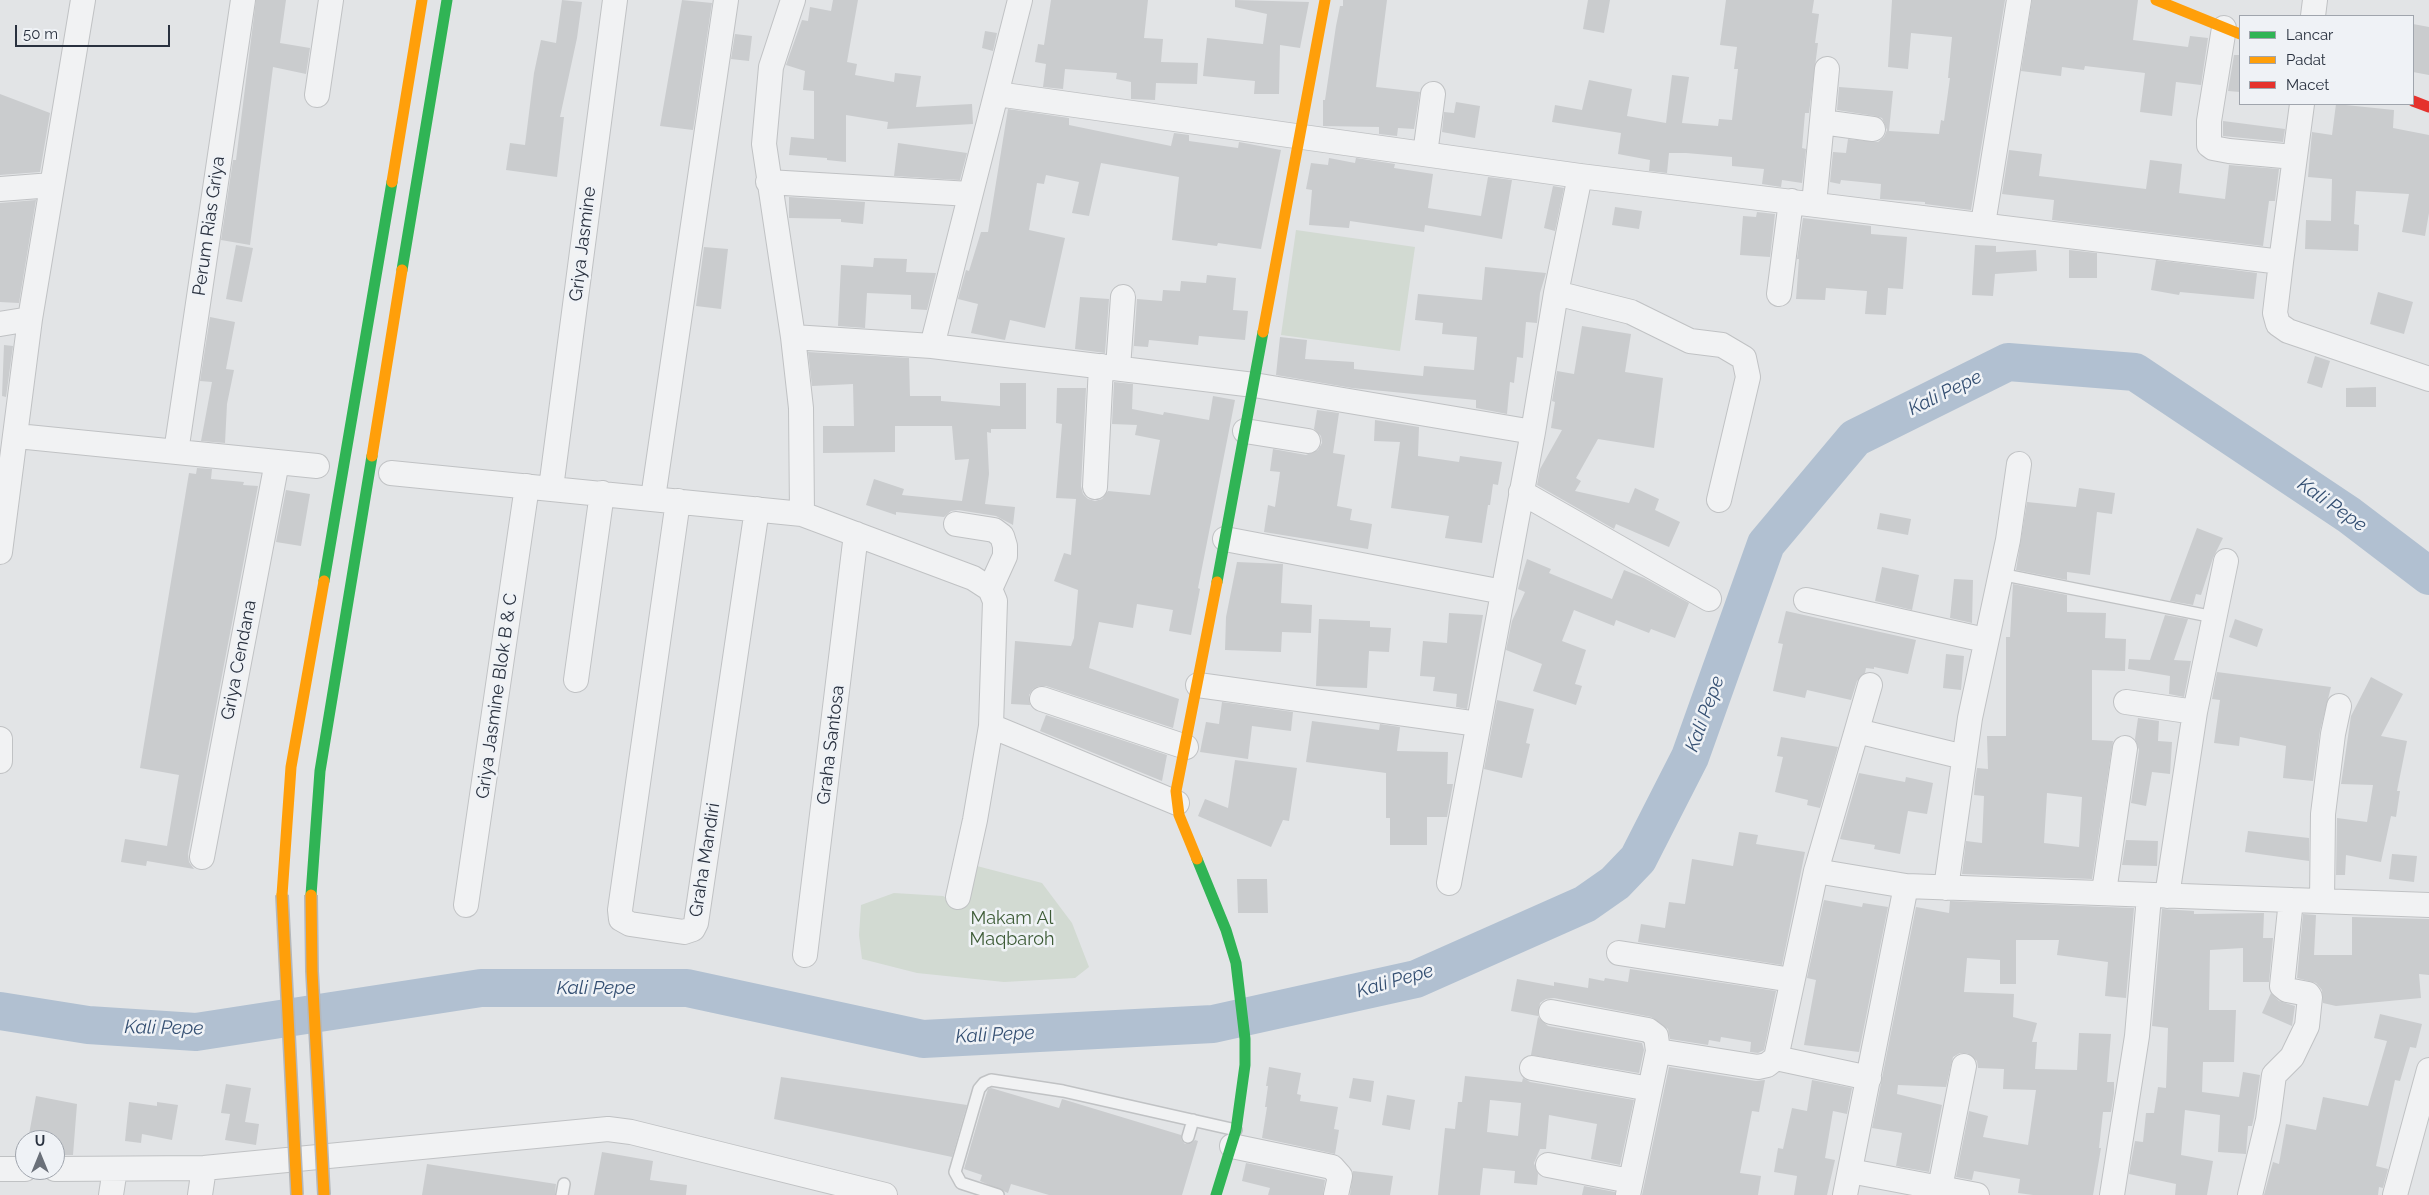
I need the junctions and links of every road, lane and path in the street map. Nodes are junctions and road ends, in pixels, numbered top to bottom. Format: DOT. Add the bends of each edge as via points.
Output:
graph roads {
  1 [pos="83,0"];
  2 [pos="243,0"];
  3 [pos="331,0"];
  4 [pos="422,0"];
  5 [pos="447,0"];
  6 [pos="615,0"];
  7 [pos="726,0"];
  8 [pos="793,0"];
  9 [pos="1020,0"];
  10 [pos="1326,0"];
  11 [pos="2019,0"];
  12 [pos="2156,0"];
  13 [pos="2315,0"];
  14 [pos="2313,15"];
  15 [pos="2232,31"];
  16 [pos="1827,69"];
  17 [pos="997,94"];
  18 [pos="1433,94"];
  19 [pos="318,95"];
  20 [pos="2414,101"];
  21 [pos="2302,105"];
  22 [pos="2429,107"];
  23 [pos="1822,122"];
  24 [pos="1874,129"];
  25 [pos="1302,137"];
  26 [pos="1426,154"];
  27 [pos="2294,157"];
  28 [pos="1580,176"];
  29 [pos="768,182"];
  30 [pos="52,185"];
  31 [pos="0,189"];
  32 [pos="970,194"];
  33 [pos="1791,201"];
  34 [pos="1814,204"];
  35 [pos="1983,224"];
  36 [pos="2280,262"];
  37 [pos="1556,293"];
  38 [pos="1779,294"];
  39 [pos="1123,297"];
  40 [pos="30,319"];
  41 [pos="0,324"];
  42 [pos="793,337"];
  43 [pos="932,346"];
  44 [pos="1110,367"];
  45 [pos="2429,380"];
  46 [pos="1254,385"];
  47 [pos="1246,431"];
  48 [pos="1533,432"];
  49 [pos="17,436"];
  50 [pos="1308,441"];
  51 [pos="176,452"];
  52 [pos="277,462"];
  53 [pos="2019,464"];
  54 [pos="317,466"];
  55 [pos="391,473"];
  56 [pos="528,486"];
  57 [pos="1096,487"];
  58 [pos="551,488"];
  59 [pos="1521,492"];
  60 [pos="602,493"];
  61 [pos="653,498"];
  62 [pos="1719,500"];
  63 [pos="678,501"];
  64 [pos="757,508"];
  65 [pos="802,514"];
  66 [pos="956,524"];
  67 [pos="856,534"];
  68 [pos="1225,539"];
  69 [pos="0,552"];
  70 [pos="2226,561"];
  71 [pos="2000,574"];
  72 [pos="990,589"];
  73 [pos="1502,592"];
  74 [pos="1709,599"];
  75 [pos="1806,600"];
  76 [pos="2214,617"];
  77 [pos="1985,640"];
  78 [pos="576,680"];
  79 [pos="1198,685"];
  80 [pos="1870,685"];
  81 [pos="1042,699"];
  82 [pos="2126,702"];
  83 [pos="2340,706"];
  84 [pos="2195,712"];
  85 [pos="1478,724"];
  86 [pos="991,726"];
  87 [pos="1857,731"];
  88 [pos="0,739"];
  89 [pos="1186,747"];
  90 [pos="2125,748"];
  91 [pos="1964,757"];
  92 [pos="0,761"];
  93 [pos="1177,803"];
  94 [pos="202,857"];
  95 [pos="1816,871"];
  96 [pos="1449,883"];
  97 [pos="1906,886"];
  98 [pos="1946,888"];
  99 [pos="2104,892"];
  100 [pos="2158,896"];
  101 [pos="958,897"];
  102 [pos="2291,900"];
  103 [pos="2322,901"];
  104 [pos="466,905"];
  105 [pos="2429,905"];
  106 [pos="1619,953"];
  107 [pos="805,955"];
  108 [pos="1792,980"];
  109 [pos="1551,1012"];
  110 [pos="1658,1051"];
  111 [pos="1776,1058"];
  112 [pos="1964,1066"];
  113 [pos="1532,1068"];
  114 [pos="2429,1070"];
  115 [pos="1869,1078"];
  116 [pos="1650,1089"];
  117 [pos="2426,1097"];
  118 [pos="1193,1120"];
  119 [pos="1188,1138"];
  120 [pos="1234,1138"];
  121 [pos="1548,1165"];
  122 [pos="115,1168"];
  123 [pos="204,1168"];
  124 [pos="0,1169"];
  125 [pos="15,1169"];
  126 [pos="65,1169"];
  127 [pos="1850,1171"];
  128 [pos="1629,1188"];
  129 [pos="1940,1188"];
  130 [pos="2119,1193"];
  131 [pos="111,1195"];
  132 [pos="200,1195"];
  133 [pos="297,1195"];
  134 [pos="324,1195"];
  135 [pos="885,1195"];
  136 [pos="998,1195"];
  137 [pos="1216,1195"];
  138 [pos="1336,1195"];
  139 [pos="1845,1195"];
  140 [pos="1977,1195"];
  141 [pos="2250,1195"];
  142 [pos="2395,1195"];
  1 -- 30 [label="street"];
  2 -- 51 [label="street, Perum Rias Griya"];
  3 -- 19 [label="street"];
  4 -- 133 [label="main road, bridge" via="290,768 282,895"];
  5 -- 134 [label="main road, bridge" via="320,771 311,895"];
  6 -- 58 [label="street, Griya Jasmine"];
  7 -- 61 [label="street"];
  8 -- 29 [label="street" via="771,67 764,144"];
  9 -- 17 [label="street"];
  10 -- 25 [label="main road"];
  11 -- 35 [label="street"];
  12 -- 15 [label="main road"];
  13 -- 14 [label="street"];
  15 -- 27 [label="street" via="2209,121 2209,145 2229,151"];
  16 -- 23 [label="street"];
  17 -- 25 [label="street"];
  17 -- 32 [label="street"];
  18 -- 26 [label="street"];
  20 -- 22 [label="main road"];
  21 -- 27 [label="street"];
  23 -- 24 [label="street"];
  23 -- 34 [label="street"];
  25 -- 26 [label="street"];
  25 -- 46 [label="main road"];
  26 -- 28 [label="street"];
  27 -- 36 [label="street"];
  28 -- 33 [label="street"];
  28 -- 37 [label="street"];
  29 -- 32 [label="street"];
  29 -- 42 [label="street"];
  30 -- 31 [label="street"];
  30 -- 40 [label="street"];
  32 -- 43 [label="street"];
  33 -- 34 [label="street"];
  33 -- 38 [label="street"];
  34 -- 35 [label="street"];
  35 -- 36 [label="street"];
  36 -- 45 [label="street" via="2275,313 2278,324"];
  37 -- 48 [label="street"];
  37 -- 62 [label="street" via="1631,312 1690,341 1722,344 1744,358 1748,377"];
  39 -- 44 [label="street"];
  40 -- 41 [label="street"];
  40 -- 49 [label="street"];
  42 -- 43 [label="street"];
  42 -- 65 [label="street" via="802,432"];
  43 -- 44 [label="street"];
  44 -- 46 [label="street"];
  44 -- 57 [label="street"];
  46 -- 47 [label="main road"];
  46 -- 48 [label="street"];
  47 -- 50 [label="street"];
  47 -- 68 [label="main road"];
  48 -- 59 [label="street"];
  49 -- 51 [label="street"];
  49 -- 69 [label="street"];
  51 -- 52 [label="street"];
  52 -- 54 [label="street"];
  52 -- 94 [label="street, Griya Cendana"];
  53 -- 71 [label="street"];
  55 -- 56 [label="street"];
  56 -- 58 [label="street"];
  56 -- 104 [label="street, Griya Jasmine Blok B & C"];
  58 -- 60 [label="street"];
  59 -- 73 [label="street"];
  59 -- 74 [label="street"];
  60 -- 61 [label="street"];
  60 -- 78 [label="street"];
  61 -- 63 [label="street"];
  63 -- 64 [label="street"];
  63 -- 64 [label="street, Graha Mandiri" via="620,910 621,919 630,924 684,932 696,923"];
  64 -- 65 [label="street"];
  65 -- 67 [label="street"];
  66 -- 72 [label="street" via="994,530 1002,536 1005,556"];
  67 -- 72 [label="street" via="973,578"];
  67 -- 107 [label="street, Graha Santosa"];
  68 -- 73 [label="street"];
  68 -- 79 [label="main road"];
  70 -- 76 [label="street"];
  71 -- 76 [label="lane"];
  71 -- 77 [label="street"];
  72 -- 86 [label="street" via="996,614"];
  73 -- 85 [label="street"];
  75 -- 77 [label="street"];
  76 -- 84 [label="street"];
  77 -- 91 [label="street"];
  79 -- 85 [label="street"];
  79 -- 89 [label="main road"];
  80 -- 87 [label="street"];
  81 -- 89 [label="street"];
  82 -- 84 [label="street"];
  83 -- 103 [label="street" via="2333,734 2323,814"];
  84 -- 100 [label="street"];
  85 -- 96 [label="street"];
  86 -- 93 [label="street"];
  86 -- 101 [label="street"];
  87 -- 91 [label="street"];
  87 -- 95 [label="street"];
  88 -- 92 [label="street"];
  89 -- 93 [label="main road" via="1178,776"];
  90 -- 99 [label="street"];
  91 -- 98 [label="street"];
  93 -- 120 [label="main road" via="1236,963 1245,1065"];
  95 -- 97 [label="street"];
  95 -- 108 [label="street"];
  97 -- 98 [label="street"];
  97 -- 115 [label="street"];
  98 -- 99 [label="street"];
  99 -- 100 [label="street"];
  100 -- 102 [label="street"];
  100 -- 130 [label="street" via="2137,1036"];
  102 -- 103 [label="street"];
  102 -- 141 [label="street" via="2282,986 2310,997 2307,1026 2292,1057 2274,1075 2268,1120"];
  103 -- 105 [label="street"];
  106 -- 108 [label="street"];
  108 -- 111 [label="street"];
  109 -- 110 [label="street" via="1648,1030 1656,1036"];
  110 -- 111 [label="street" via="1758,1067"];
  110 -- 116 [label="street"];
  111 -- 115 [label="street"];
  112 -- 129 [label="street"];
  113 -- 116 [label="street"];
  114 -- 117 [label="street"];
  115 -- 127 [label="street"];
  116 -- 128 [label="street"];
  117 -- 142 [label="street"];
  118 -- 119 [label="lane"];
  118 -- 120 [label="lane"];
  118 -- 136 [label="lane" via="1063,1091 991,1080 979,1089 955,1172 961,1183"];
  120 -- 137 [label="main road"];
  120 -- 138 [label="street" via="1332,1167 1340,1176"];
  121 -- 128 [label="street"];
  122 -- 123 [label="street"];
  122 -- 126 [label="street"];
  122 -- 131 [label="street"];
  123 -- 132 [label="street"];
  123 -- 135 [label="street" via="608,1129"];
  124 -- 125 [label="street"];
  127 -- 129 [label="street"];
  127 -- 139 [label="street"];
  129 -- 140 [label="street"];
}
